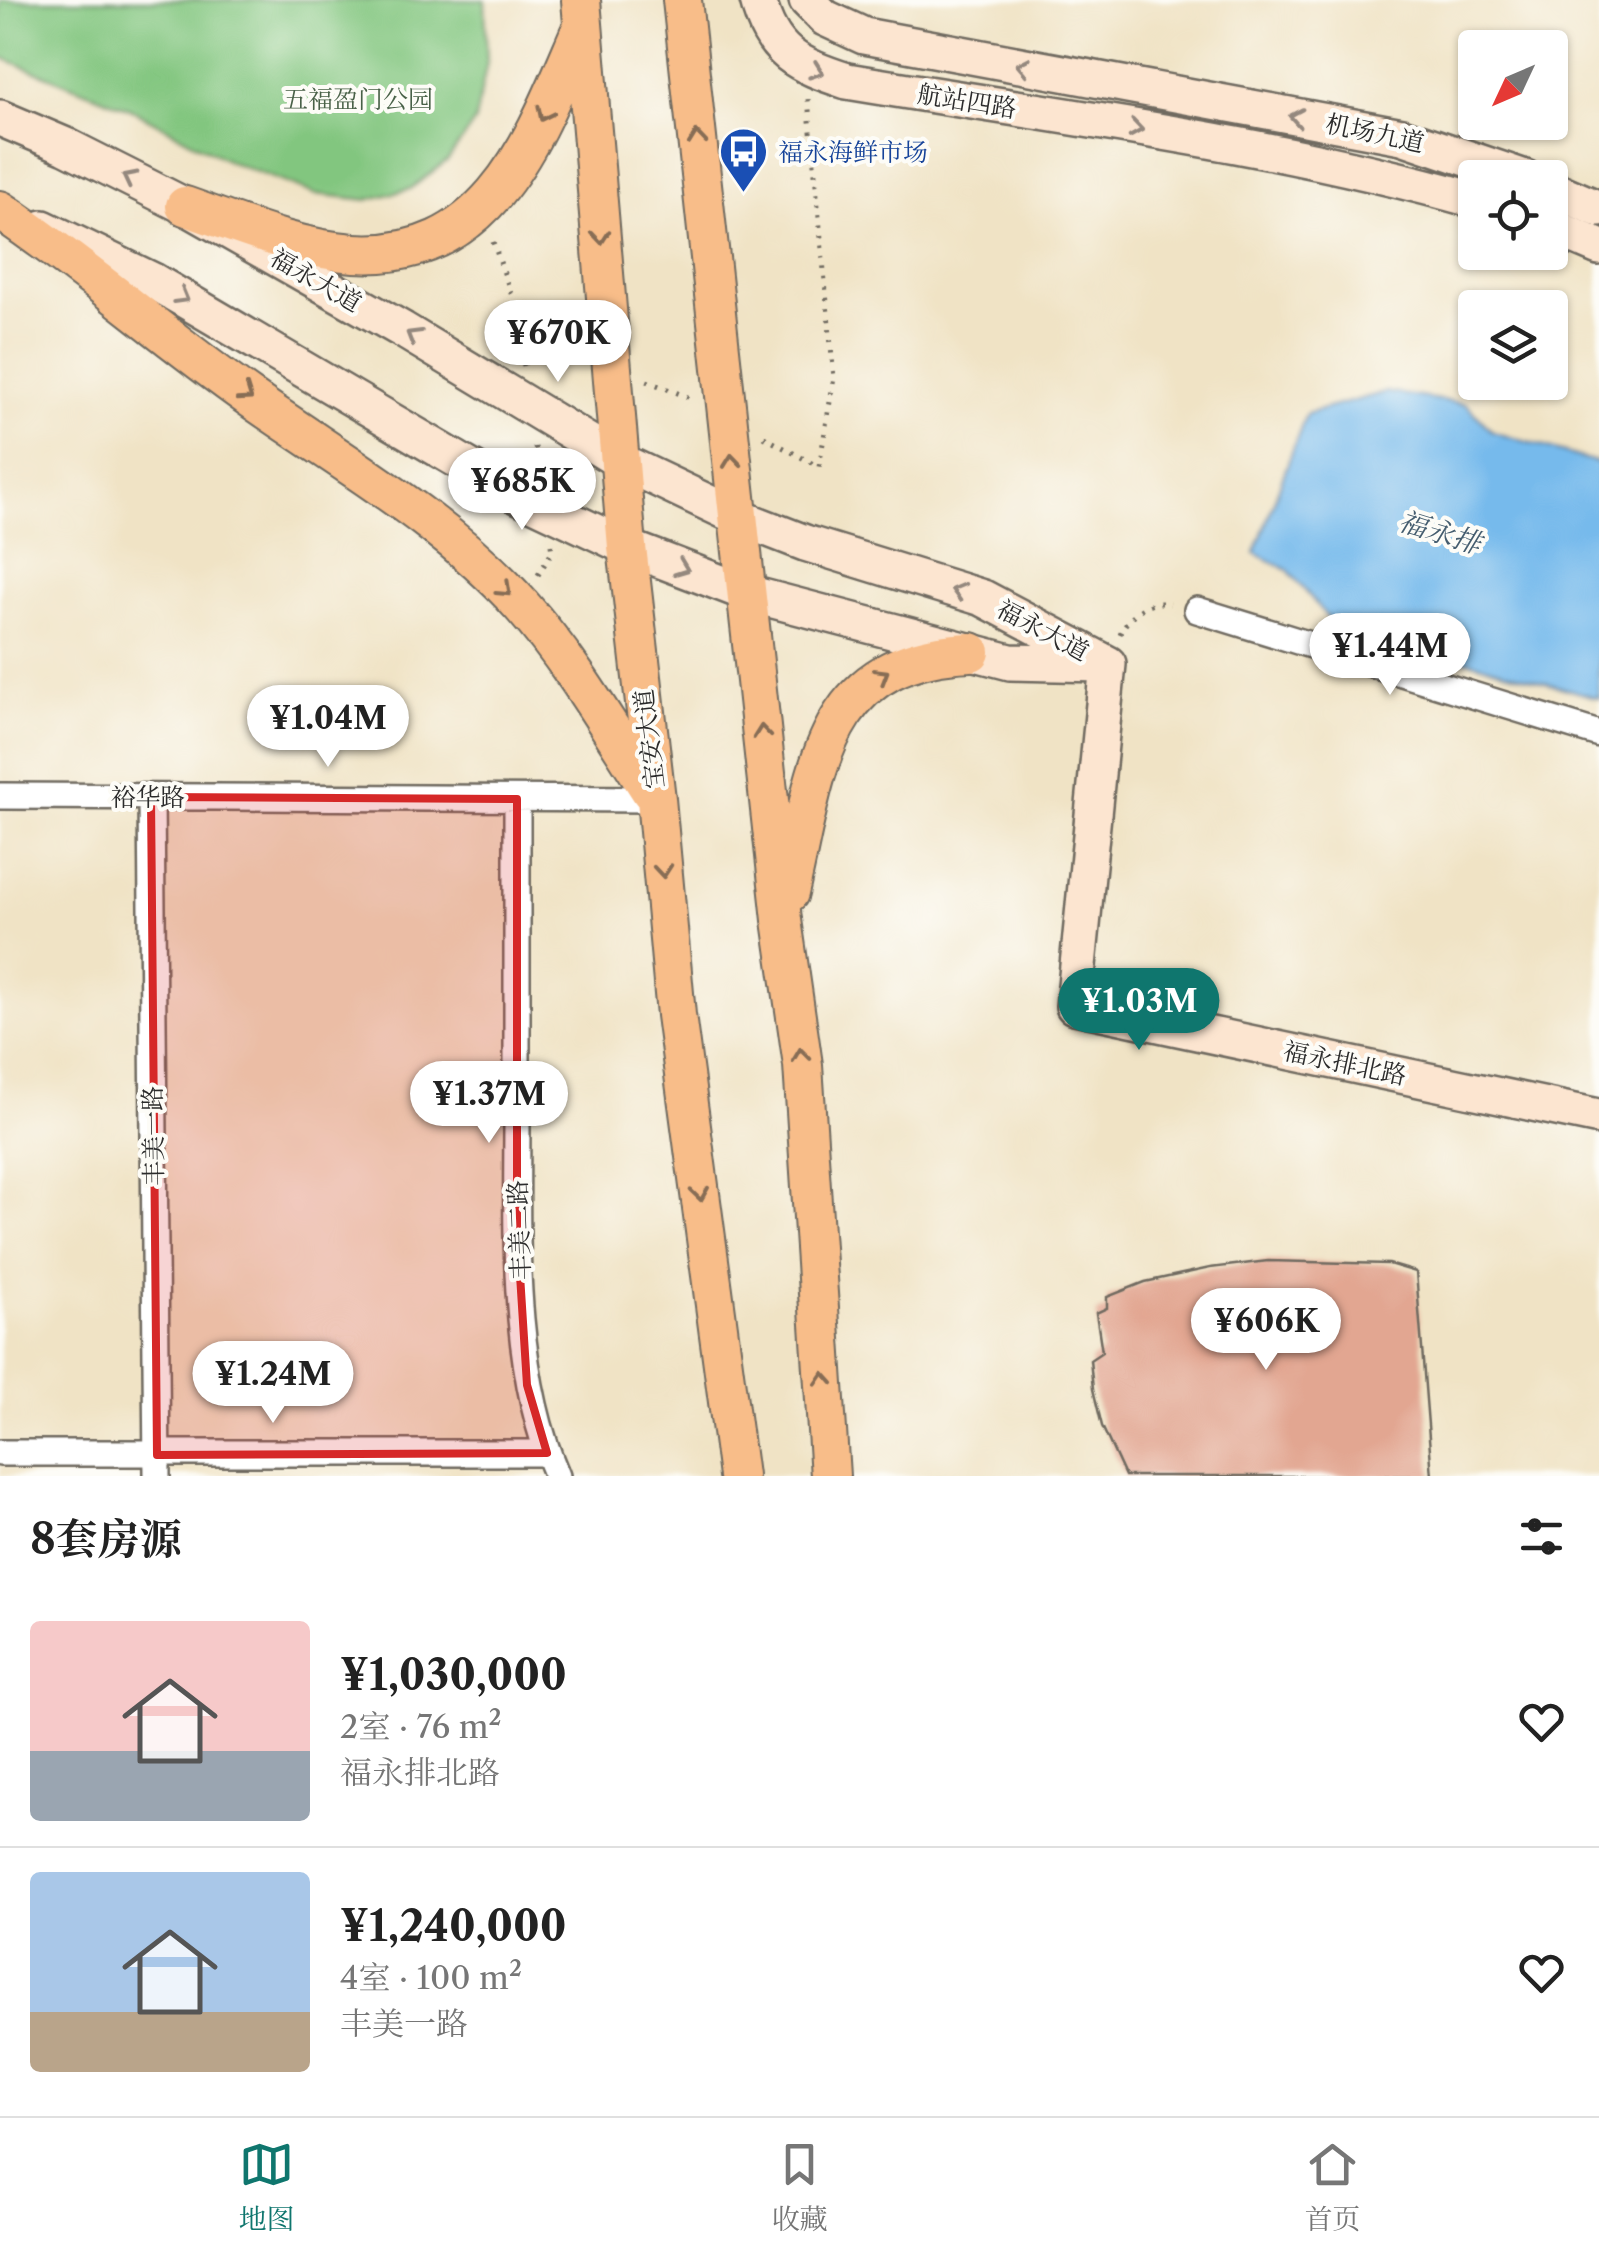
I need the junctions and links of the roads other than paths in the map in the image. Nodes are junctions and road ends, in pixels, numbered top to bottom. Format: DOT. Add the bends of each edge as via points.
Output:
graph roads {
  1 [pos="682,0"];
  2 [pos="758,0"];
  3 [pos="808,0"];
  4 [pos="582,12"];
  5 [pos="1222,104"];
  6 [pos="0,118"];
  7 [pos="1215,142"];
  8 [pos="1472,160"];
  9 [pos="1458,195"];
  10 [pos="1568,196"];
  11 [pos="185,206"];
  12 [pos="0,209"];
  13 [pos="1599,209"];
  14 [pos="1568,233"];
  15 [pos="1599,246"];
  16 [pos="620,460"];
  17 [pos="738,516"];
  18 [pos="627,547"];
  19 [pos="748,593"];
  20 [pos="1198,610"];
  21 [pos="971,652"];
  22 [pos="1108,664"];
  23 [pos="1599,734"];
  24 [pos="0,796"];
  25 [pos="151,796"];
  26 [pos="517,799"];
  27 [pos="656,799"];
  28 [pos="782,920"];
  29 [pos="1599,1117"];
  30 [pos="0,1453"];
  31 [pos="552,1464"];
  32 [pos="157,1465"];
  33 [pos="738,1476"];
  34 [pos="830,1476"];
  17 -- 1 [label="main road, one-way"];
  2 -- 7 [label="main road, 航站四路, one-way" via="765,29 802,66 847,81"];
  5 -- 3 [label="main road, 航站四路, one-way" via="864,36 826,18"];
  4 -- 11 [label="main road, one-way" via="545,114 503,185 457,229 388,254 352,253 264,234"];
  4 -- 16 [label="main road, 宝安大道, one-way"];
  8 -- 5 [label="main road, 机场九道, one-way" via="1402,136"];
  11 -- 6 [label="main road, 福永大道, one-way"];
  7 -- 9 [label="main road, 机场九道"];
  10 -- 13 [label="main road"];
  16 -- 11 [label="main road, 福永大道, one-way"];
  12 -- 18 [label="main road, 福永大道, one-way" via="153,280 517,495"];
  12 -- 27 [label="main road, one-way" via="455,544 520,604"];
  14 -- 15 [label="main road"];
  16 -- 17 [label="main road, 福永大道"];
  16 -- 18 [label="main road, 宝安大道"];
  17 -- 19 [label="main road"];
  22 -- 17 [label="main road, 福永大道, one-way" via="983,598 880,569"];
  18 -- 19 [label="main road, 福永大道, one-way"];
  18 -- 27 [label="main road, 宝安大道"];
  19 -- 21 [label="main road, 福永大道"];
  28 -- 19 [label="main road, one-way"];
  20 -- 23 [label="street"];
  21 -- 22 [label="main road, 福永大道" via="1010,662"];
  28 -- 21 [label="main road, one-way" via="820,764 843,710 880,673 935,653"];
  22 -- 29 [label="main road, 福永排北路" via="1074,1006"];
  24 -- 25 [label="street, 裕华路"];
  25 -- 26 [label="street, 裕华路"];
  25 -- 32 [label="street, 丰美一路"];
  26 -- 27 [label="street, 裕华路"];
  26 -- 31 [label="street, 丰美二路" via="516,1228 528,1385"];
  27 -- 33 [label="main road, 宝安大道, one-way" via="676,1015"];
  34 -- 28 [label="main road, one-way" via="803,1065"];
  30 -- 32 [label="street"];
  31 -- 32 [label="street"];
}
